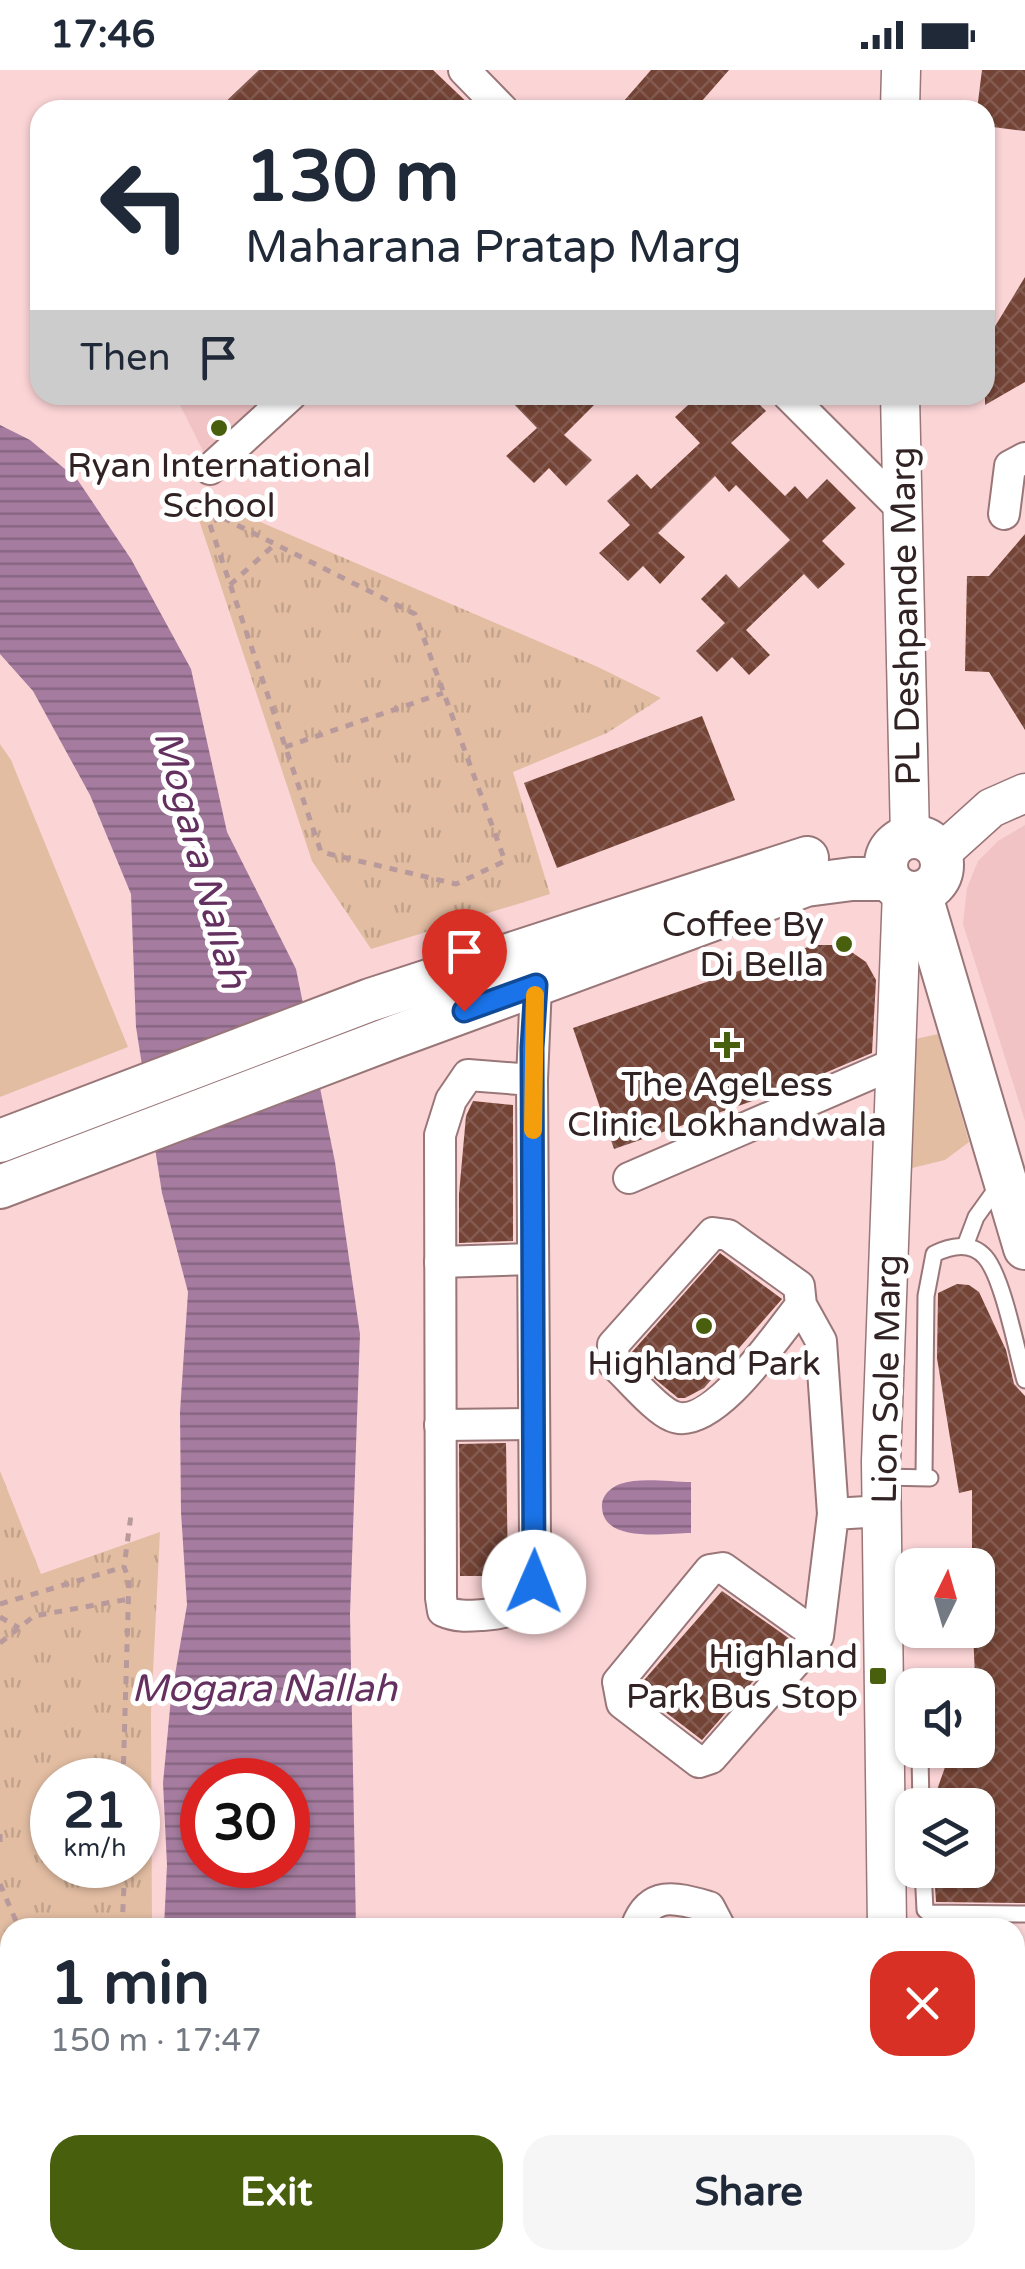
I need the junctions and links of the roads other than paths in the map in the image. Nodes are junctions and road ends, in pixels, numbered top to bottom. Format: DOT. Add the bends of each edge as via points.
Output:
graph roads {
  1 [pos="464,70"];
  2 [pos="900,70"];
  3 [pos="493,100"];
  4 [pos="900,100"];
  5 [pos="280,405"];
  6 [pos="798,405"];
  7 [pos="900,405"];
  8 [pos="1025,458"];
  9 [pos="210,469"];
  10 [pos="901,508"];
  11 [pos="1004,514"];
  12 [pos="1025,794"];
  13 [pos="911,871"];
  14 [pos="536,985"];
  15 [pos="896,1063"];
  16 [pos="532,1080"];
  17 [pos="0,1141"];
  18 [pos="1014,1173"];
  19 [pos="629,1178"];
  20 [pos="0,1186"];
  21 [pos="965,1246"];
  22 [pos="1025,1248"];
  23 [pos="534,1259"];
  24 [pos="440,1262"];
  25 [pos="801,1305"];
  26 [pos="1025,1380"];
  27 [pos="534,1424"];
  28 [pos="440,1425"];
  29 [pos="883,1494"];
  30 [pos="832,1514"];
  31 [pos="818,1636"];
  32 [pos="902,1668"];
  33 [pos="909,1768"];
  34 [pos="923,1888"];
  35 [pos="1025,1914"];
  36 [pos="640,1918"];
  37 [pos="715,1918"];
  38 [pos="888,1918"];
  1 -- 3 [label="street"];
  2 -- 4 [label="street"];
  5 -- 9 [label="street"];
  6 -- 10 [label="street"];
  7 -- 10 [label="street, PL Deshpande Marg"];
  8 -- 11 [label="street" via="1010,466"];
  10 -- 13 [label="street, PL Deshpande Marg"];
  12 -- 13 [label="street" via="992,808"];
  13 -- 14 [label="main road" via="806,886"];
  13 -- 15 [label="street, Lion Sole Marg"];
  13 -- 17 [label="main road" via="864,852 797,859 370,1000"];
  13 -- 18 [label="main road"];
  14 -- 16 [label="street"];
  14 -- 20 [label="main road"];
  15 -- 19 [label="street"];
  15 -- 29 [label="street, Lion Sole Marg"];
  16 -- 23 [label="street"];
  16 -- 24 [label="street" via="468,1075 451,1100 440,1135"];
  18 -- 21 [label="lane" via="976,1217"];
  18 -- 22 [label="main road"];
  21 -- 26 [label="lane" via="985,1256 997,1282"];
  21 -- 29 [label="lane" via="934,1254 929,1272 927,1477"];
  23 -- 24 [label="street"];
  23 -- 27 [label="street"];
  24 -- 28 [label="street"];
  25 -- 25 [label="street" via="798,1286 728,1234 712,1233 613,1345 614,1364 671,1416 690,1419 718,1405"];
  25 -- 30 [label="street" via="821,1341"];
  27 -- 28 [label="street"];
  27 -- 28 [label="street" via="534,1582 526,1602 511,1613 456,1617 442,1612"];
  29 -- 30 [label="street"];
  29 -- 32 [label="street, Lion Sole Marg"];
  30 -- 31 [label="street"];
  31 -- 31 [label="street" via="711,1758 699,1762 622,1703 618,1682 710,1570 723,1568"];
  33 -- 38 [label="street, Lion Sole Marg"];
  34 -- 35 [label="lane" via="924,1910 930,1913"];
  36 -- 37 [label="street" via="660,1899 710,1907"];
}
